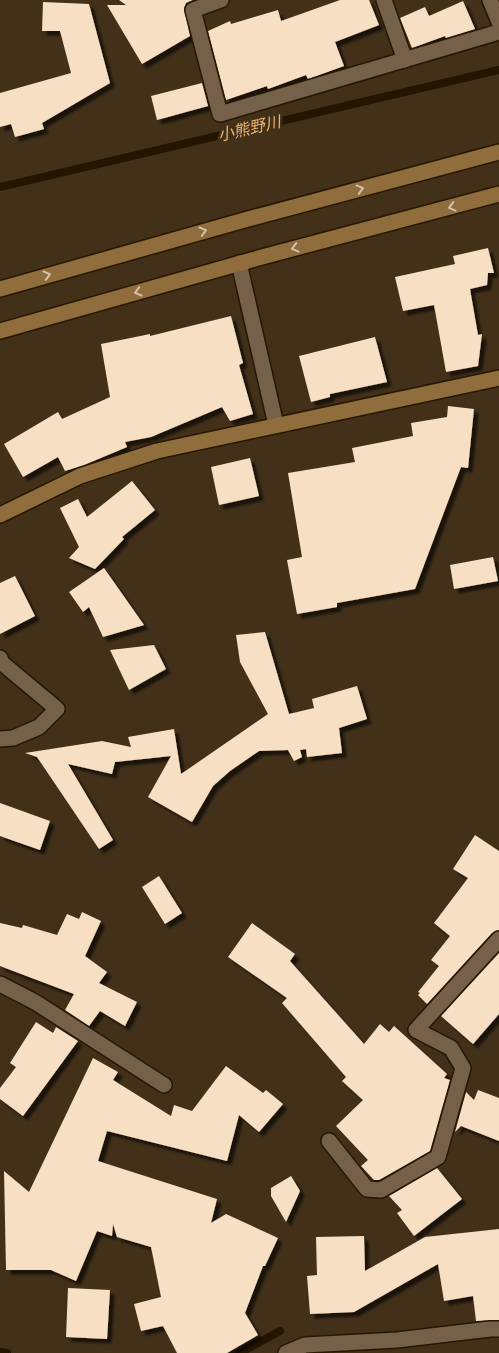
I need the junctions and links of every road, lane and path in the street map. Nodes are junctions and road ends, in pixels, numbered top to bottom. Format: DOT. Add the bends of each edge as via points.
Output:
graph roads {
  1 [pos="221,0"];
  2 [pos="384,0"];
  3 [pos="490,0"];
  4 [pos="499,22"];
  5 [pos="499,32"];
  6 [pos="405,60"];
  7 [pos="499,152"];
  8 [pos="499,194"];
  9 [pos="239,264"];
  10 [pos="0,288"];
  11 [pos="0,331"];
  12 [pos="499,378"];
  13 [pos="276,425"];
  14 [pos="0,515"];
  15 [pos="0,658"];
  16 [pos="0,739"];
  17 [pos="499,939"];
  18 [pos="0,984"];
  19 [pos="164,1085"];
  20 [pos="329,1140"];
  21 [pos="499,1329"];
  22 [pos="286,1353"];
  1 -- 6 [label="street" via="193,10 220,114"];
  2 -- 6 [label="street"];
  3 -- 4 [label="street"];
  5 -- 6 [label="street"];
  10 -- 7 [label="street, one-way"];
  8 -- 9 [label="street, one-way"];
  9 -- 11 [label="street, one-way"];
  9 -- 13 [label="street"];
  12 -- 13 [label="street"];
  13 -- 14 [label="street" via="157,451 80,476"];
  15 -- 16 [label="street" via="57,708 39,727 13,738"];
  17 -- 20 [label="street" via="416,1030 452,1048 463,1068 438,1157 381,1190 368,1189"];
  18 -- 19 [label="street" via="35,1002"];
  21 -- 22 [label="street" via="397,1340 304,1345"];
}
